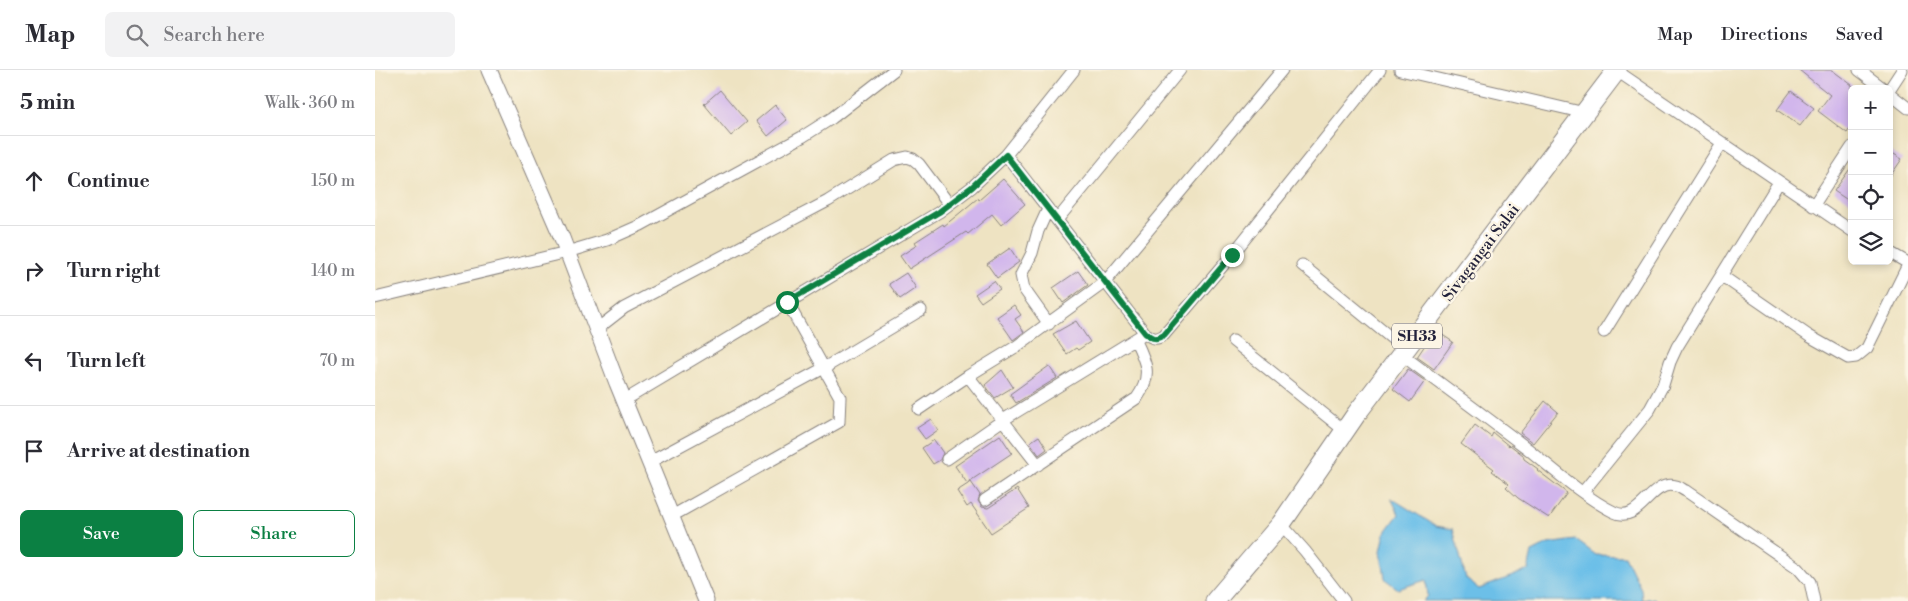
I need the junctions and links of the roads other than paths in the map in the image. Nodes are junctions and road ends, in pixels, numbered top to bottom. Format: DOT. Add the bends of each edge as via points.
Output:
graph roads {
  1 [pos="489,70"];
  2 [pos="894,70"];
  3 [pos="1074,70"];
  4 [pos="1180,70"];
  5 [pos="1282,70"];
  6 [pos="1380,70"];
  7 [pos="1400,70"];
  8 [pos="1859,70"];
  9 [pos="1902,70"];
  10 [pos="1617,71"];
  11 [pos="1878,85"];
  12 [pos="1893,85"];
  13 [pos="1893,95"];
  14 [pos="1908,108"];
  15 [pos="1585,113"];
  16 [pos="1722,143"];
  17 [pos="1848,153"];
  18 [pos="1006,155"];
  19 [pos="1779,182"];
  20 [pos="949,204"];
  21 [pos="1813,206"];
  22 [pos="1049,209"];
  23 [pos="1057,220"];
  24 [pos="1848,228"];
  25 [pos="567,252"];
  26 [pos="1893,255"];
  27 [pos="1908,264"];
  28 [pos="1302,265"];
  29 [pos="1722,276"];
  30 [pos="1105,282"];
  31 [pos="375,298"];
  32 [pos="787,302"];
  33 [pos="921,310"];
  34 [pos="1049,324"];
  35 [pos="597,329"];
  36 [pos="1604,332"];
  37 [pos="1140,336"];
  38 [pos="1233,340"];
  39 [pos="1404,353"];
  40 [pos="824,368"];
  41 [pos="968,376"];
  42 [pos="625,400"];
  43 [pos="919,409"];
  44 [pos="1003,420"];
  45 [pos="1345,431"];
  46 [pos="947,459"];
  47 [pos="650,462"];
  48 [pos="1038,464"];
  49 [pos="1583,492"];
  50 [pos="985,500"];
  51 [pos="672,516"];
  52 [pos="1281,524"];
  53 [pos="706,601"];
  54 [pos="1215,601"];
  55 [pos="1343,601"];
  56 [pos="1814,601"];
  1 -- 25 [label="street"];
  2 -- 25 [label="street" via="832,118 747,168 641,226"];
  3 -- 18 [label="street"];
  4 -- 23 [label="street"];
  5 -- 30 [label="street"];
  6 -- 37 [label="street" via="1169,330 1157,339"];
  7 -- 15 [label="street"];
  8 -- 11 [label="street"];
  9 -- 12 [label="street"];
  10 -- 15 [label="main road, Sivagangai Salai / SH33"];
  10 -- 16 [label="street"];
  13 -- 14 [label="street"];
  15 -- 39 [label="main road, Sivagangai Salai / SH33"];
  16 -- 19 [label="street"];
  16 -- 36 [label="street"];
  17 -- 21 [label="street"];
  18 -- 20 [label="street"];
  18 -- 22 [label="street"];
  19 -- 21 [label="street"];
  19 -- 29 [label="street"];
  20 -- 32 [label="street"];
  20 -- 35 [label="street" via="913,159 894,160 828,201 625,308"];
  21 -- 24 [label="street"];
  22 -- 23 [label="street"];
  22 -- 34 [label="street" via="1021,275 1024,289"];
  23 -- 30 [label="street"];
  25 -- 31 [label="street"];
  25 -- 35 [label="street"];
  26 -- 27 [label="street"];
  27 -- 29 [label="street" via="1867,348 1856,357 1848,358 1809,336"];
  28 -- 39 [label="street"];
  29 -- 49 [label="street" via="1677,347 1650,409"];
  30 -- 34 [label="street"];
  30 -- 37 [label="street"];
  32 -- 40 [label="street"];
  32 -- 42 [label="street"];
  33 -- 40 [label="street"];
  34 -- 41 [label="street"];
  35 -- 42 [label="street"];
  37 -- 44 [label="street"];
  37 -- 48 [label="street" via="1147,375 1145,387 1137,398"];
  38 -- 45 [label="street"];
  39 -- 45 [label="main road, Sivagangai Salai / SH33"];
  39 -- 49 [label="street"];
  40 -- 47 [label="street"];
  40 -- 51 [label="street" via="840,397 839,422"];
  41 -- 43 [label="street"];
  41 -- 44 [label="street"];
  42 -- 47 [label="street"];
  44 -- 46 [label="street"];
  44 -- 48 [label="street"];
  45 -- 52 [label="main road, Sivagangai Salai / SH33"];
  47 -- 51 [label="street"];
  48 -- 50 [label="street"];
  49 -- 56 [label="street" via="1623,515 1631,513 1660,489 1676,486 1797,568 1810,582"];
  51 -- 53 [label="street"];
  52 -- 54 [label="main road, Sivagangai Salai / SH33"];
  52 -- 55 [label="street"];
}
